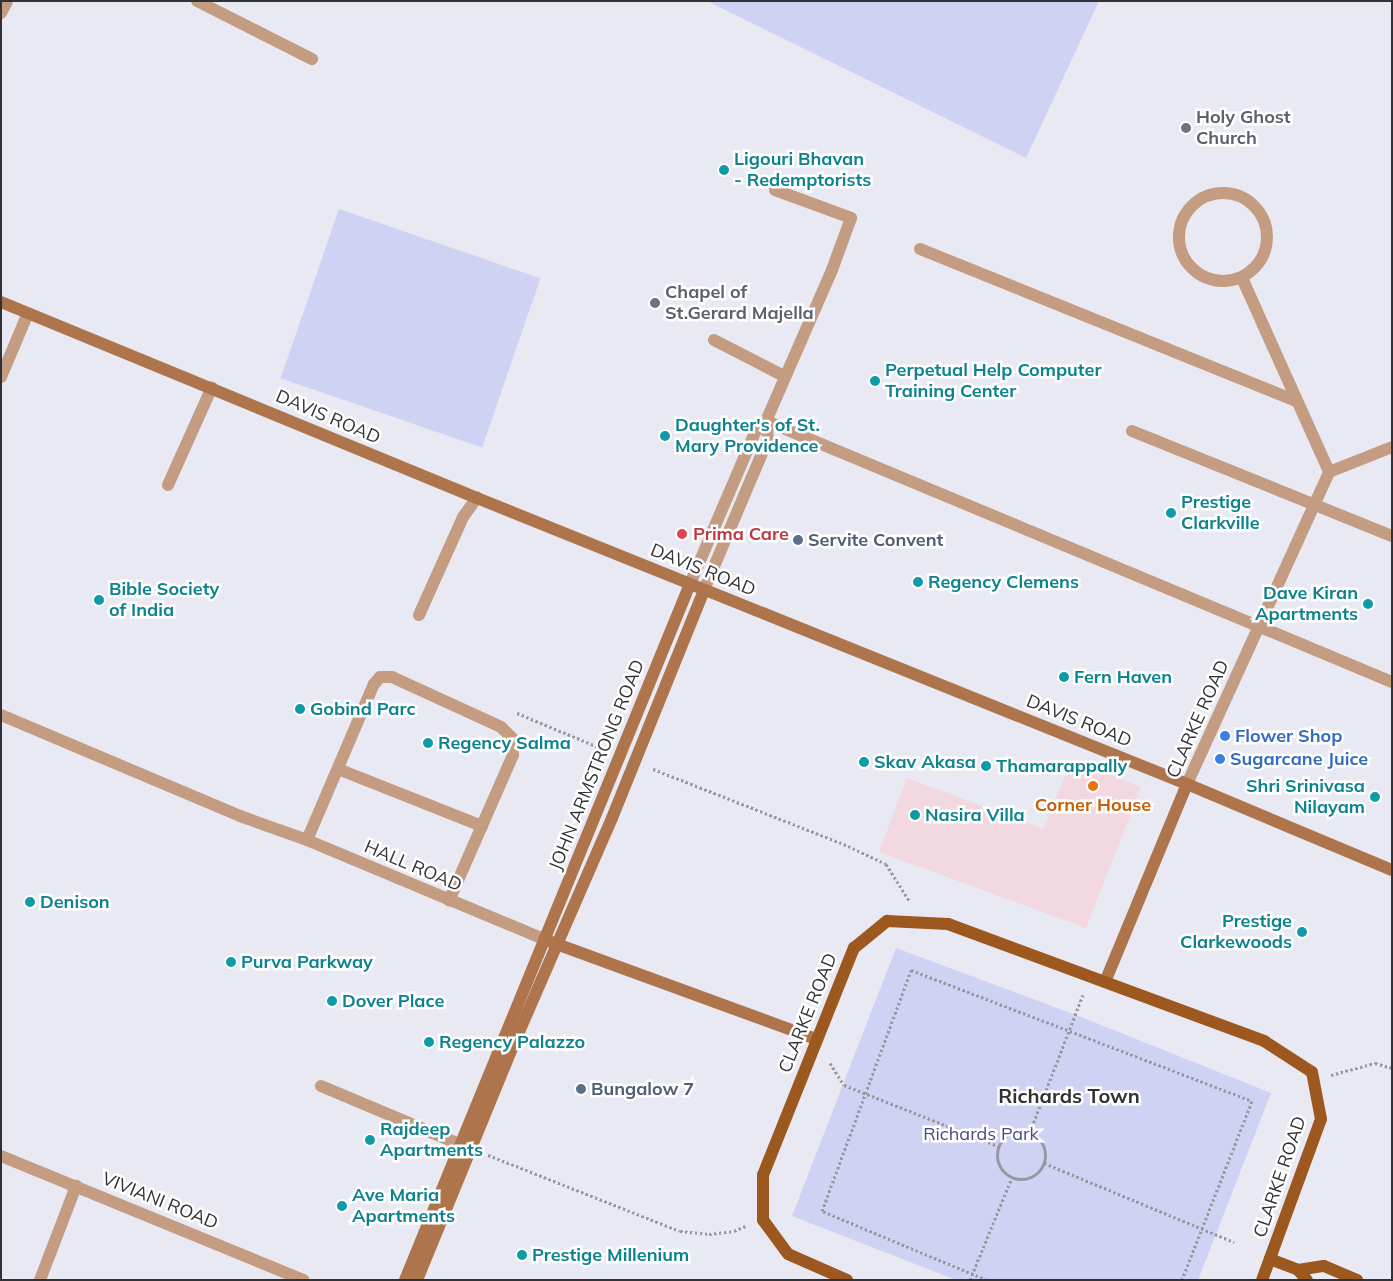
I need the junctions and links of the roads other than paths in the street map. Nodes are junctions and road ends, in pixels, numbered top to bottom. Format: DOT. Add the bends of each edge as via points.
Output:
graph roads {
  1 [pos="7,1"];
  2 [pos="197,1"];
  3 [pos="1,13"];
  4 [pos="312,59"];
  5 [pos="774,190"];
  6 [pos="920,249"];
  7 [pos="1242,278"];
  8 [pos="1,302"];
  9 [pos="28,313"];
  10 [pos="714,340"];
  11 [pos="784,376"];
  12 [pos="1,377"];
  13 [pos="212,387"];
  14 [pos="1297,401"];
  15 [pos="766,421"];
  16 [pos="1132,431"];
  17 [pos="1392,447"];
  18 [pos="1328,472"];
  19 [pos="168,485"];
  20 [pos="478,498"];
  21 [pos="1314,505"];
  22 [pos="1392,536"];
  23 [pos="690,584"];
  24 [pos="704,590"];
  25 [pos="419,615"];
  26 [pos="1259,626"];
  27 [pos="1392,682"];
  28 [pos="1,715"];
  29 [pos="338,768"];
  30 [pos="1188,784"];
  31 [pos="482,826"];
  32 [pos="307,840"];
  33 [pos="1392,870"];
  34 [pos="449,901"];
  35 [pos="544,939"];
  36 [pos="557,944"];
  37 [pos="1104,982"];
  38 [pos="816,1039"];
  39 [pos="321,1086"];
  40 [pos="465,1146"];
  41 [pos="1,1156"];
  42 [pos="76,1186"];
  43 [pos="1270,1259"];
  44 [pos="1302,1275"];
  45 [pos="40,1280"];
  46 [pos="304,1280"];
  47 [pos="405,1280"];
  48 [pos="417,1280"];
  49 [pos="848,1280"];
  50 [pos="1262,1280"];
  51 [pos="1357,1280"];
  1 -- 3 [label="street"];
  2 -- 4 [label="street"];
  5 -- 11 [label="street, JOHN ARMSTRONG ROAD" via="851,218 832,270"];
  6 -- 14 [label="street"];
  7 -- 7 [label="street" via="1214,280 1196,272 1184,257 1179,238 1183,218 1195,203 1213,194 1233,194 1251,202 1263,218 1268,236 1264,256"];
  7 -- 14 [label="street"];
  8 -- 9 [label="street, DAVIS ROAD"];
  9 -- 12 [label="street"];
  9 -- 13 [label="street, DAVIS ROAD"];
  10 -- 11 [label="street"];
  11 -- 15 [label="street, JOHN ARMSTRONG ROAD"];
  13 -- 19 [label="street"];
  13 -- 20 [label="street, DAVIS ROAD"];
  14 -- 18 [label="street"];
  15 -- 23 [label="street, JOHN ARMSTRONG ROAD" via="755,432"];
  15 -- 24 [label="street" via="768,438"];
  15 -- 26 [label="street"];
  16 -- 21 [label="street"];
  17 -- 18 [label="street"];
  18 -- 21 [label="street, CLARKE ROAD"];
  20 -- 23 [label="street, DAVIS ROAD"];
  20 -- 25 [label="street" via="463,517"];
  21 -- 22 [label="street"];
  21 -- 26 [label="street, CLARKE ROAD"];
  23 -- 24 [label="street, DAVIS ROAD"];
  23 -- 35 [label="street, JOHN ARMSTRONG ROAD"];
  24 -- 30 [label="street, DAVIS ROAD"];
  24 -- 36 [label="street, JOHN ARMSTRONG ROAD"];
  26 -- 27 [label="street"];
  26 -- 30 [label="street, CLARKE ROAD"];
  28 -- 32 [label="street, HALL ROAD" via="240,816"];
  29 -- 31 [label="street"];
  29 -- 31 [label="street" via="374,684 380,677 392,677 501,727 512,738 513,755"];
  29 -- 32 [label="street"];
  30 -- 33 [label="street, DAVIS ROAD"];
  30 -- 37 [label="street, CLARKE ROAD"];
  31 -- 34 [label="street"];
  32 -- 34 [label="street, HALL ROAD"];
  34 -- 35 [label="street, HALL ROAD"];
  35 -- 36 [label="street, HALL ROAD"];
  35 -- 40 [label="street, JOHN ARMSTRONG ROAD"];
  36 -- 38 [label="street, HALL ROAD"];
  36 -- 40 [label="street, JOHN ARMSTRONG ROAD"];
  37 -- 38 [label="main road, CLARKE ROAD" via="948,924 886,921 854,948"];
  37 -- 43 [label="main road, CLARKE ROAD" via="1264,1040 1312,1072 1321,1119"];
  38 -- 49 [label="main road, CLARKE ROAD" via="762,1175 763,1220 788,1254"];
  39 -- 40 [label="street"];
  40 -- 47 [label="street, JOHN ARMSTRONG ROAD"];
  40 -- 48 [label="street, JOHN ARMSTRONG ROAD"];
  41 -- 42 [label="street, VIVIANI ROAD"];
  42 -- 45 [label="street"];
  42 -- 46 [label="street, VIVIANI ROAD"];
  43 -- 44 [label="main road"];
  43 -- 50 [label="main road, CLARKE ROAD"];
  44 -- 51 [label="main road" via="1324,1266"];
}
